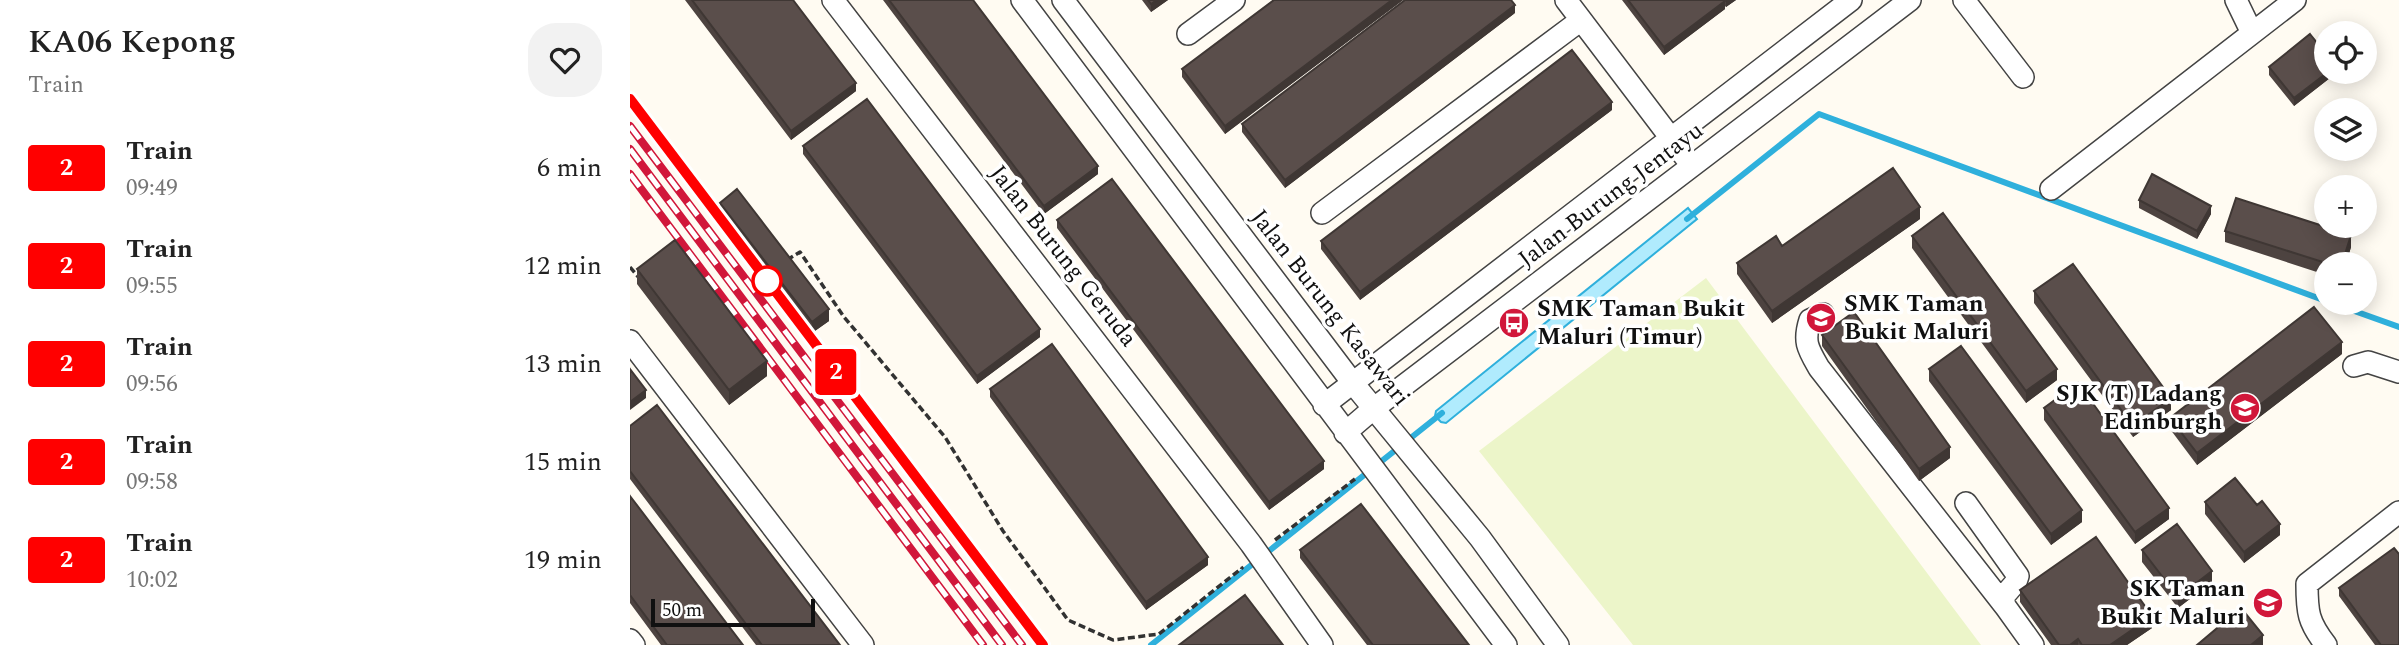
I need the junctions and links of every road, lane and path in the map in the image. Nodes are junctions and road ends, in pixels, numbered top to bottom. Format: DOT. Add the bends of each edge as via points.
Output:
graph roads {
  1 [pos="833,0"];
  2 [pos="1022,0"];
  3 [pos="1063,0"];
  4 [pos="1234,0"];
  5 [pos="1566,0"];
  6 [pos="1851,0"];
  7 [pos="1910,0"];
  8 [pos="1964,0"];
  9 [pos="2236,0"];
  10 [pos="2295,0"];
  11 [pos="1581,20"];
  12 [pos="2252,33"];
  13 [pos="1188,34"];
  14 [pos="2023,77"];
  15 [pos="1670,138"];
  16 [pos="1692,166"];
  17 [pos="2051,189"];
  18 [pos="1322,213"];
  19 [pos="785,261"];
  20 [pos="630,267"];
  21 [pos="641,280"];
  22 [pos="1823,314"];
  23 [pos="630,341"];
  24 [pos="2354,366"];
  25 [pos="2399,372"];
  26 [pos="1352,382"];
  27 [pos="1324,405"];
  28 [pos="1373,409"];
  29 [pos="1345,433"];
  30 [pos="1367,462"];
  31 [pos="1966,503"];
  32 [pos="2399,512"];
  33 [pos="1251,544"];
  34 [pos="2005,606"];
  35 [pos="630,640"];
  36 [pos="634,645"];
  37 [pos="863,645"];
  38 [pos="1322,645"];
  39 [pos="1506,645"];
  40 [pos="1558,645"];
  41 [pos="2033,645"];
  42 [pos="2326,645"];
  1 -- 33 [label="street, Jalan Burung Geruda"];
  2 -- 27 [label="street"];
  3 -- 26 [label="street, Jalan Burung Kasawari"];
  4 -- 13 [label="street"];
  5 -- 11 [label="street"];
  6 -- 15 [label="street, Jalan Burung Jentayu"];
  7 -- 16 [label="street, Jalan Burung Jentayu"];
  8 -- 14 [label="street"];
  9 -- 12 [label="street"];
  10 -- 12 [label="street"];
  11 -- 15 [label="street"];
  11 -- 18 [label="street"];
  12 -- 17 [label="street"];
  15 -- 16 [label="street"];
  15 -- 26 [label="street, Jalan Burung Jentayu"];
  16 -- 28 [label="street, Jalan Burung Jentayu"];
  19 -- 33 [label="path" via="800,252 844,317 945,437 1003,531 1068,620 1113,639 1158,634 1242,568 1233,557"];
  20 -- 21 [label="path"];
  22 -- 34 [label="street" via="1810,320 1805,334 1819,368"];
  23 -- 37 [label="street" via="668,402"];
  24 -- 25 [label="street" via="2368,362"];
  26 -- 27 [label="street, Jalan Burung Jentayu"];
  26 -- 28 [label="street, Jalan Burung Kasawari"];
  27 -- 29 [label="street"];
  28 -- 29 [label="street, Jalan Burung Jentayu"];
  28 -- 40 [label="street, Jalan Burung Kasawari" via="1480,538"];
  29 -- 30 [label="street"];
  30 -- 33 [label="path" via="1267,547 1260,538"];
  30 -- 39 [label="street"];
  31 -- 34 [label="street" via="2018,576 2003,597"];
  32 -- 42 [label="street" via="2307,584 2309,619"];
  33 -- 38 [label="street, Jalan Burung Geruda"];
  34 -- 41 [label="street"];
  35 -- 36 [label="street"];
}
